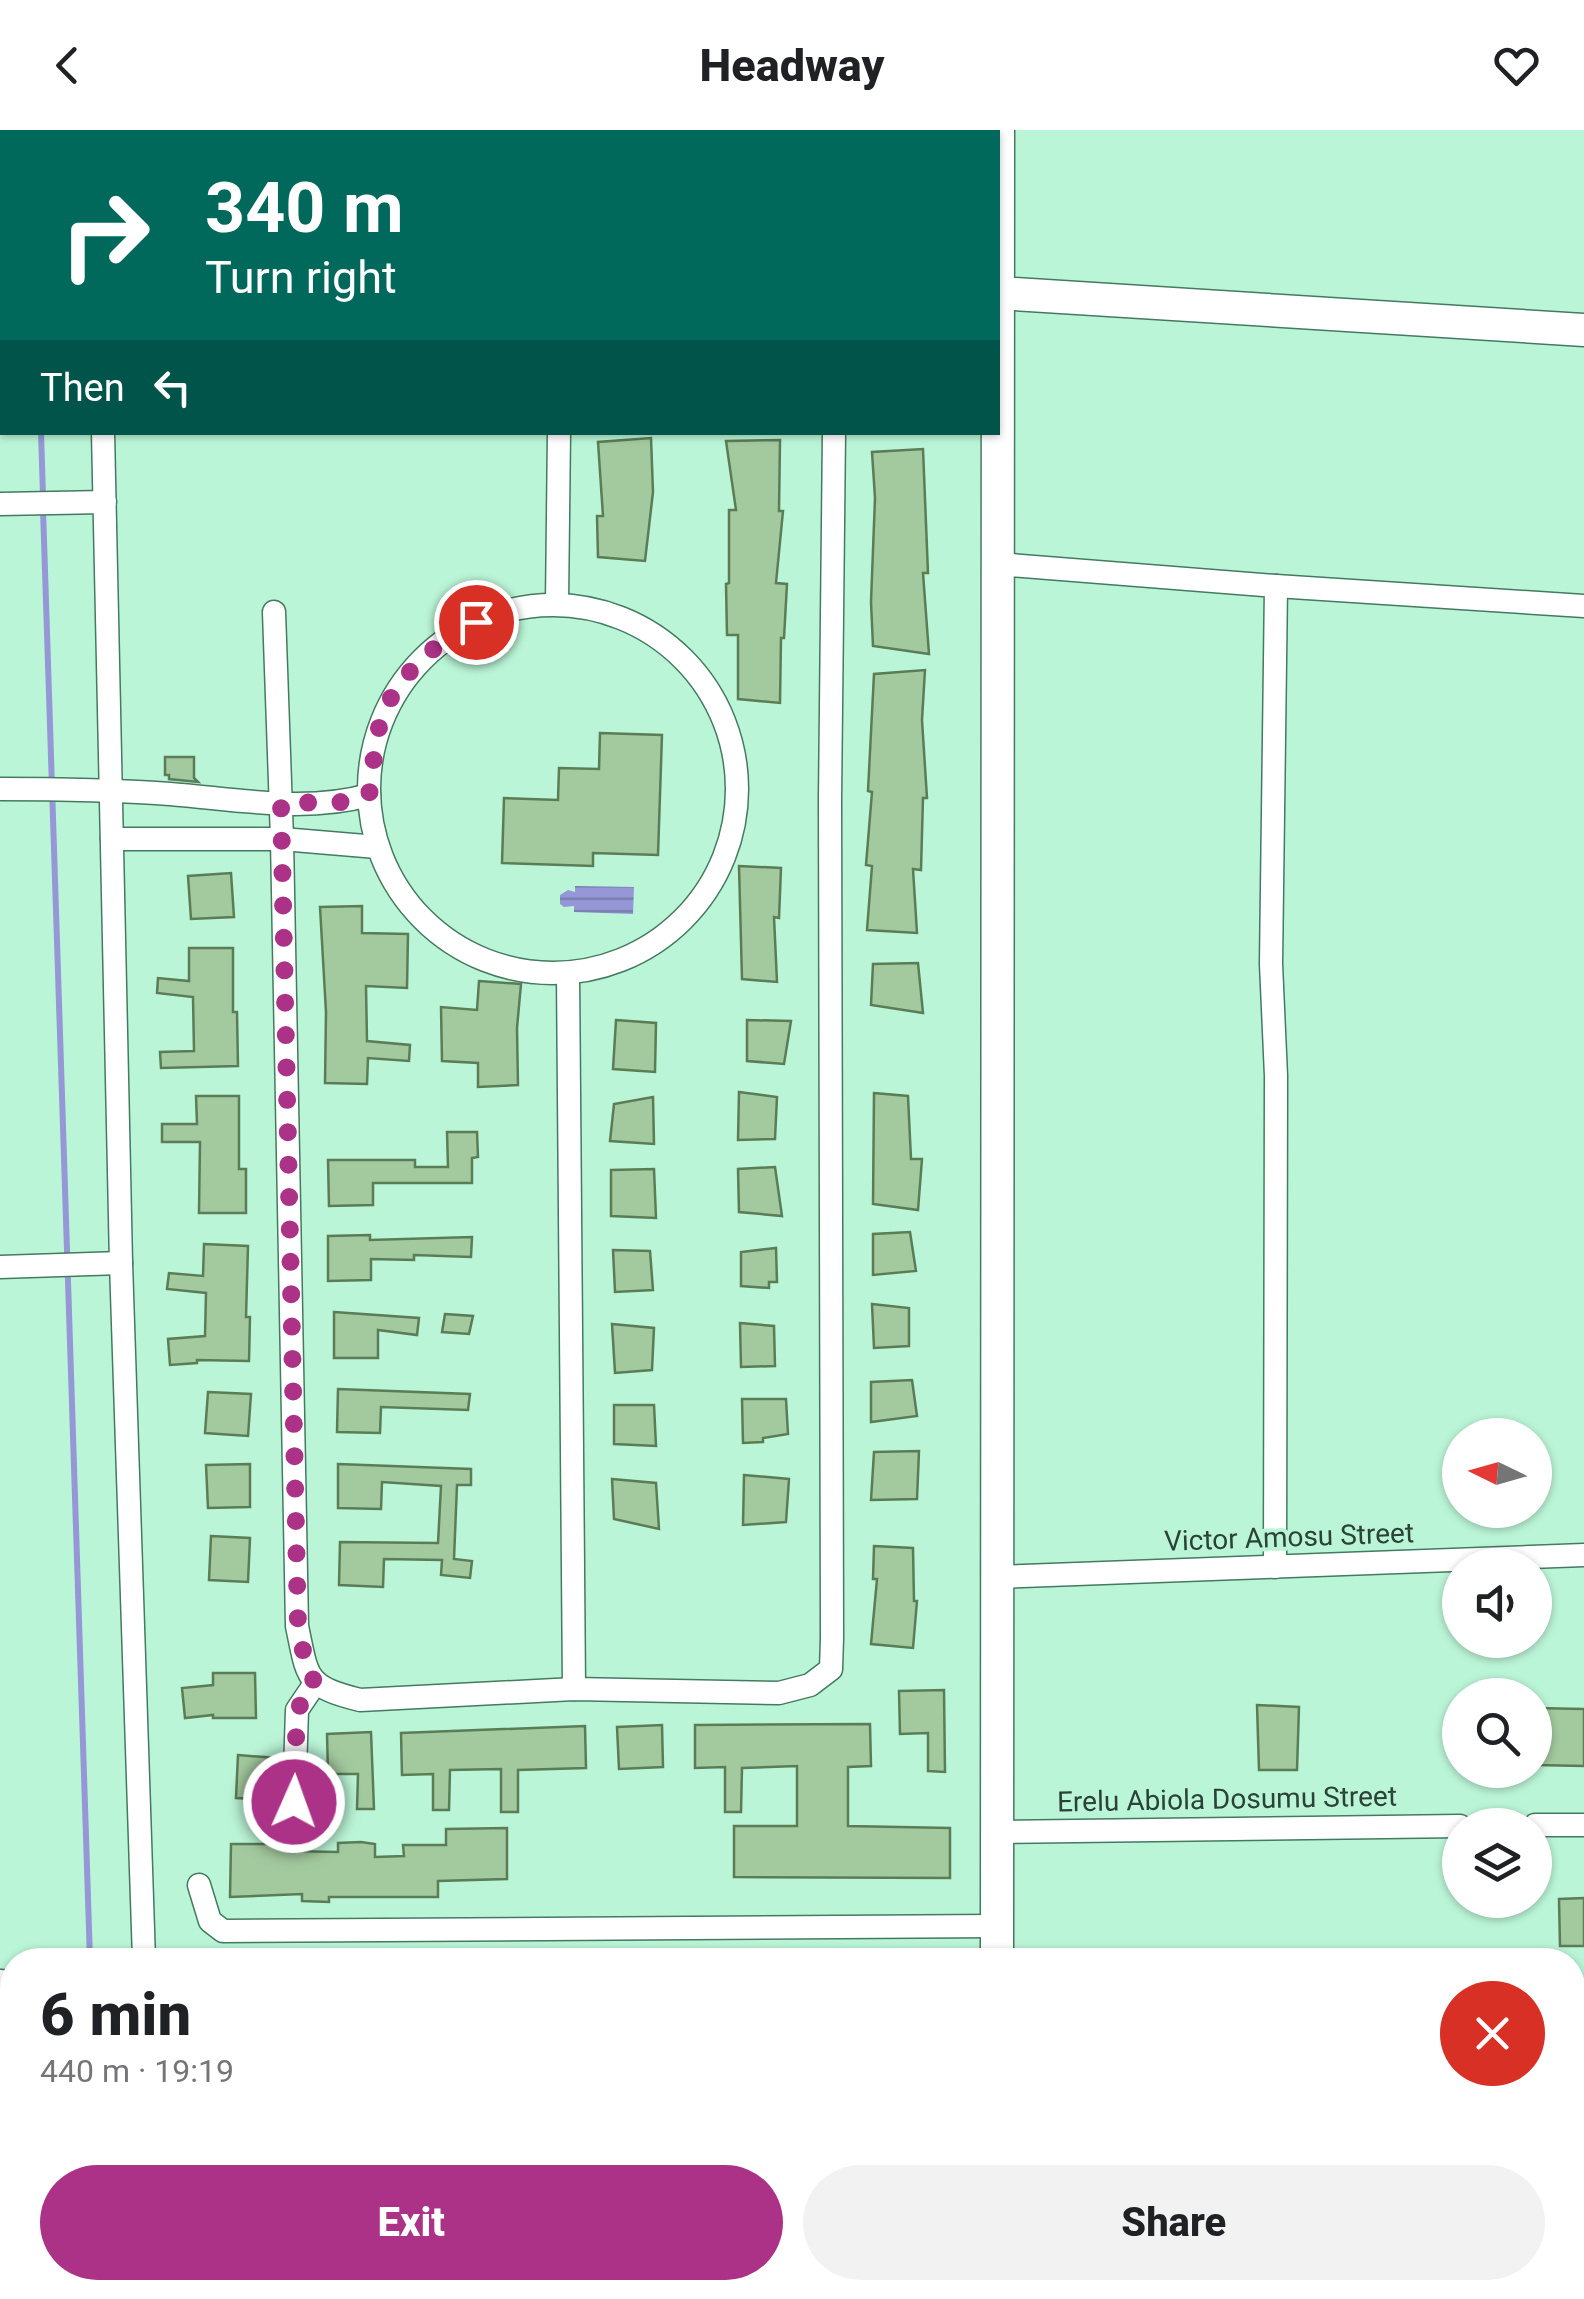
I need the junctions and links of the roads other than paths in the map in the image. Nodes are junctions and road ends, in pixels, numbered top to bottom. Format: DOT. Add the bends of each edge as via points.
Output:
graph roads {
  1 [pos="1000,293"];
  2 [pos="1584,330"];
  3 [pos="103,435"];
  4 [pos="559,435"];
  5 [pos="834,435"];
  6 [pos="998,435"];
  7 [pos="105,502"];
  8 [pos="10,504"];
  9 [pos="998,564"];
  10 [pos="1276,586"];
  11 [pos="558,603"];
  12 [pos="1584,606"];
  13 [pos="274,612"];
  14 [pos="11,789"];
  15 [pos="111,790"];
  16 [pos="369,795"];
  17 [pos="281,803"];
  18 [pos="112,838"];
  19 [pos="282,839"];
  20 [pos="378,847"];
  21 [pos="568,974"];
  22 [pos="121,1262"];
  23 [pos="0,1267"];
  24 [pos="1584,1556"];
  25 [pos="1275,1567"];
  26 [pos="995,1578"];
  27 [pos="316,1682"];
  28 [pos="574,1689"];
  29 [pos="294,1802"];
  30 [pos="1552,1825"];
  31 [pos="1584,1825"];
  32 [pos="1442,1826"];
  33 [pos="995,1832"];
  34 [pos="199,1885"];
  35 [pos="996,1926"];
  36 [pos="144,1948"];
  37 [pos="996,1948"];
  1 -- 2 [label="street"];
  3 -- 7 [label="street"];
  4 -- 11 [label="street"];
  5 -- 28 [label="street" via="832,1669 810,1685 780,1693"];
  6 -- 9 [label="street"];
  7 -- 8 [label="street"];
  7 -- 15 [label="street"];
  9 -- 10 [label="street"];
  9 -- 26 [label="street"];
  10 -- 12 [label="street"];
  10 -- 25 [label="street"];
  11 -- 16 [label="street" via="502,610 451,633 409,672 381,720"];
  11 -- 21 [label="street" via="618,614 670,645 710,691 734,748 738,779 719,871 682,922 629,958"];
  13 -- 17 [label="street"];
  14 -- 15 [label="street"];
  15 -- 17 [label="street"];
  15 -- 18 [label="street"];
  16 -- 17 [label="street"];
  16 -- 20 [label="street"];
  17 -- 19 [label="street"];
  18 -- 19 [label="street"];
  18 -- 22 [label="street"];
  19 -- 20 [label="street"];
  19 -- 27 [label="street" via="298,1626 308,1675"];
  20 -- 21 [label="street" via="415,914 460,950 512,971"];
  21 -- 28 [label="street"];
  22 -- 23 [label="street"];
  22 -- 36 [label="street"];
  24 -- 25 [label="street, Victor Amosu Street"];
  25 -- 26 [label="street, Victor Amosu Street"];
  26 -- 33 [label="street"];
  27 -- 28 [label="street" via="327,1692 360,1700"];
  27 -- 29 [label="street" via="297,1710"];
  30 -- 31 [label="street"];
  32 -- 33 [label="street, Erelu Abiola Dosumu Street"];
  33 -- 35 [label="street"];
  34 -- 35 [label="street" via="210,1922 223,1931"];
  35 -- 37 [label="street"];
}
